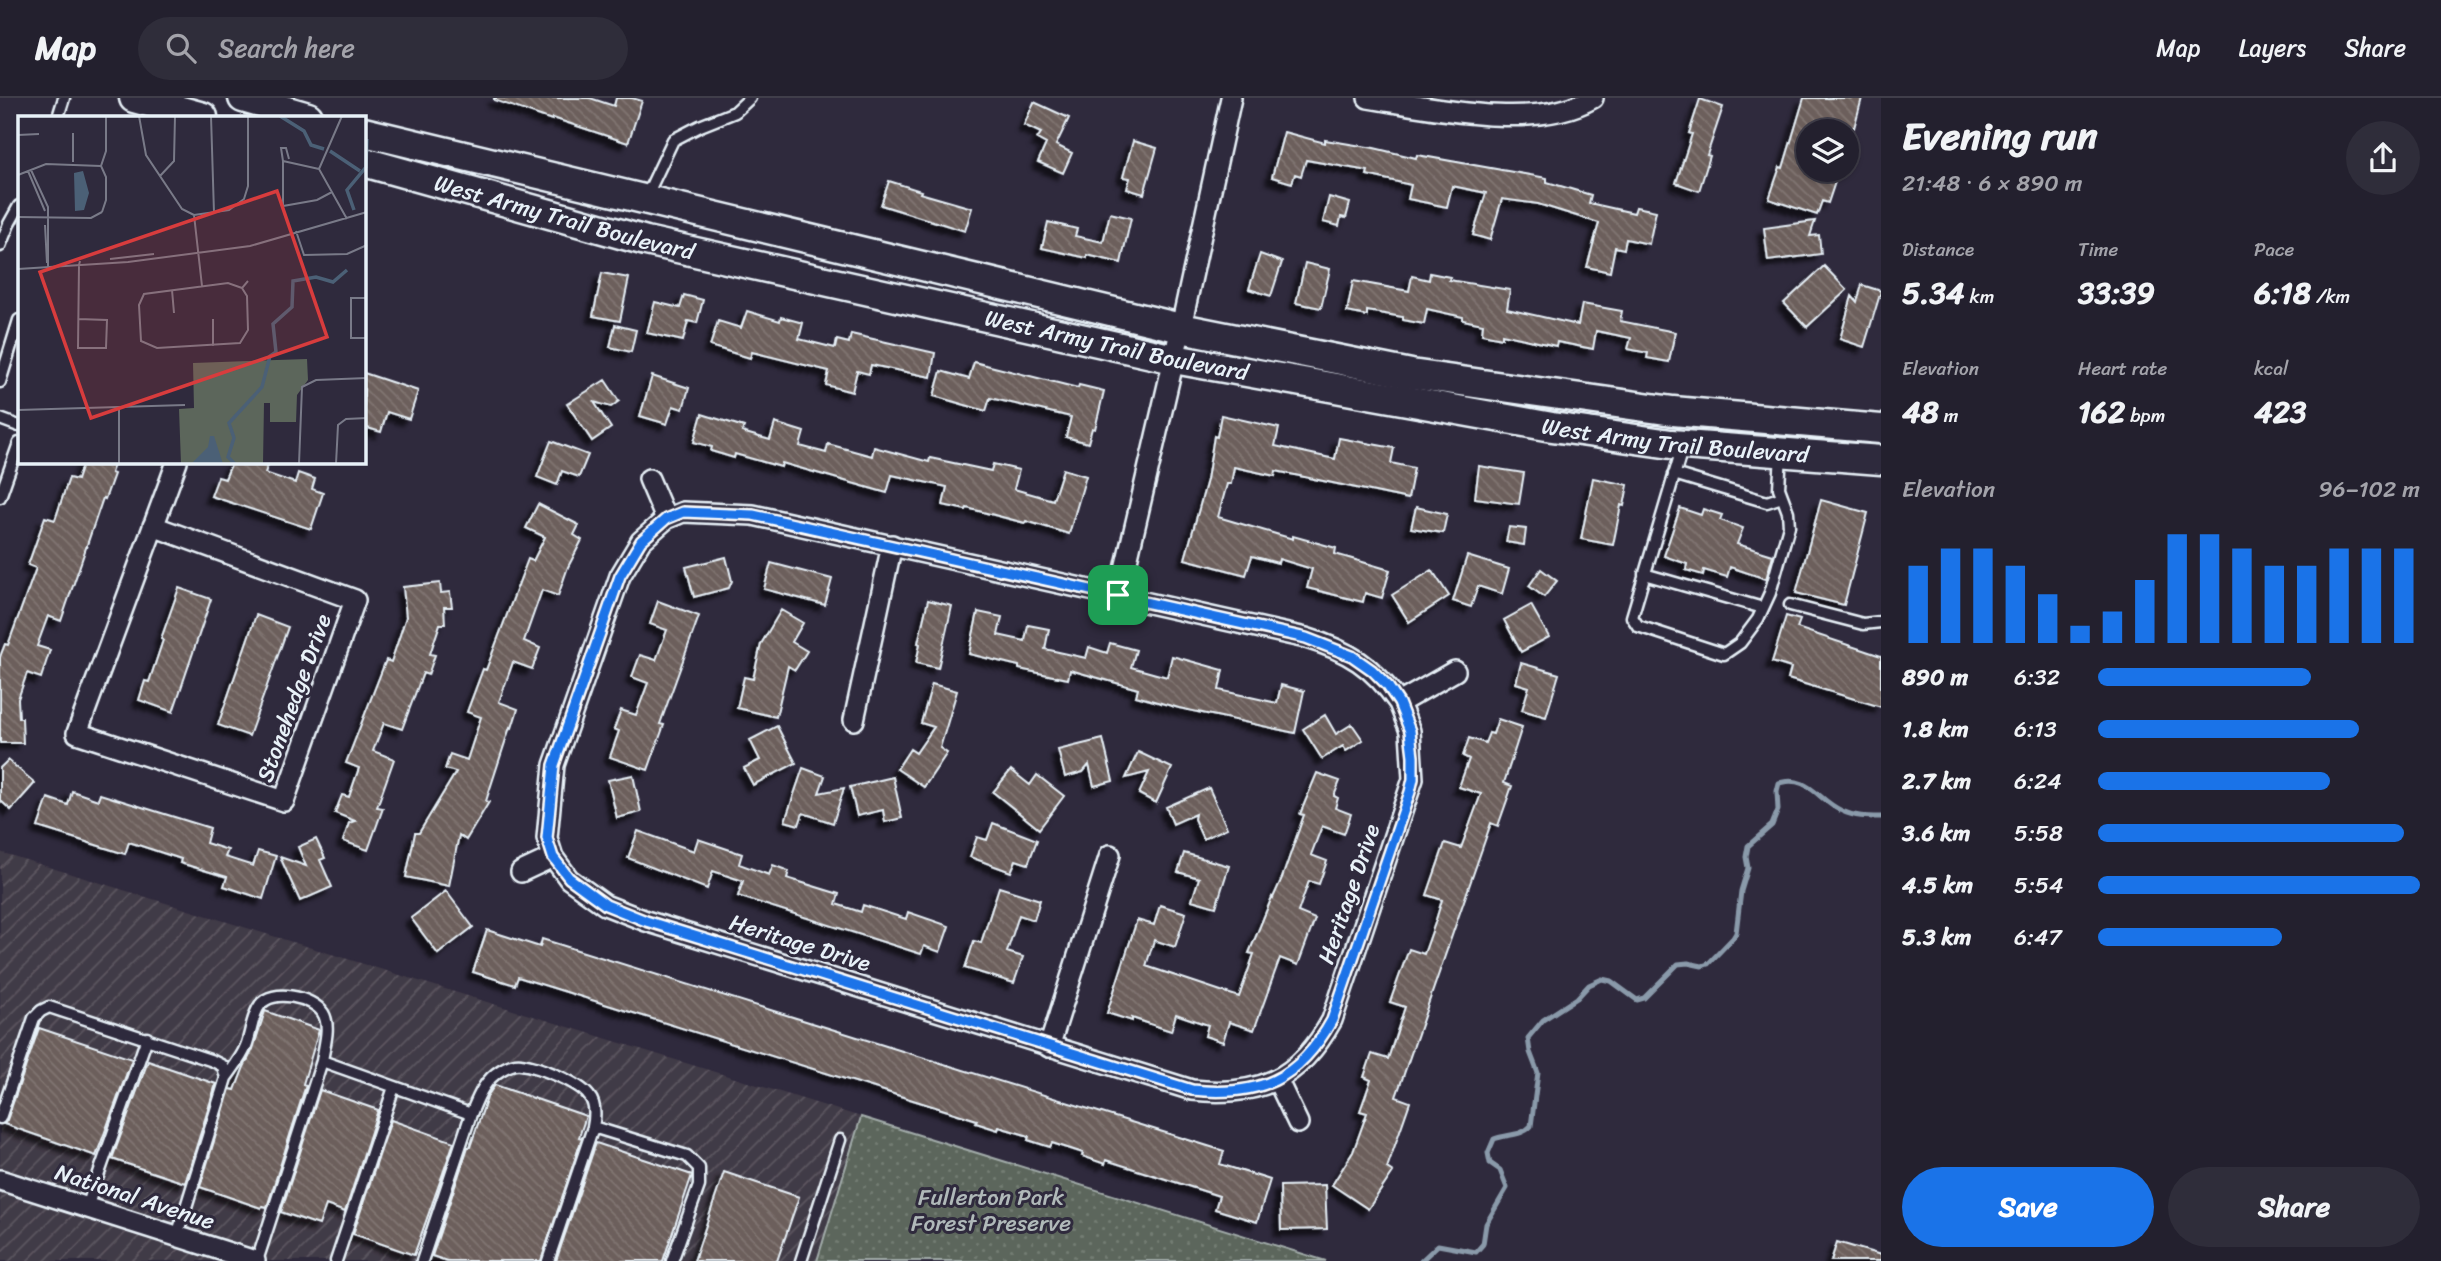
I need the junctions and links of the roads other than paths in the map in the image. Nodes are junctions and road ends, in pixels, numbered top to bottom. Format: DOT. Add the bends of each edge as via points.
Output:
graph roads {
  1 [pos="64,98"];
  2 [pos="243,98"];
  3 [pos="750,98"];
  4 [pos="1231,98"];
  5 [pos="1593,98"];
  6 [pos="1378,99"];
  7 [pos="147,107"];
  8 [pos="58,116"];
  9 [pos="197,116"];
  10 [pos="304,116"];
  11 [pos="366,132"];
  12 [pos="366,163"];
  13 [pos="650,202"];
  14 [pos="18,208"];
  15 [pos="646,241"];
  16 [pos="0,246"];
  17 [pos="18,323"];
  18 [pos="1181,328"];
  19 [pos="1174,359"];
  20 [pos="0,382"];
  21 [pos="1673,411"];
  22 [pos="0,419"];
  23 [pos="1783,420"];
  24 [pos="18,426"];
  25 [pos="1881,429"];
  26 [pos="1677,445"];
  27 [pos="18,446"];
  28 [pos="1781,453"];
  29 [pos="1881,460"];
  30 [pos="176,464"];
  31 [pos="1674,474"];
  32 [pos="649,479"];
  33 [pos="0,497"];
  34 [pos="1782,497"];
  35 [pos="666,519"];
  36 [pos="153,526"];
  37 [pos="892,545"];
  38 [pos="1644,574"];
  39 [pos="1118,595"];
  40 [pos="1790,605"];
  41 [pos="1763,608"];
  42 [pos="1881,622"];
  43 [pos="1455,671"];
  44 [pos="1399,703"];
  45 [pos="853,720"];
  46 [pos="1110,855"];
  47 [pos="553,857"];
  48 [pos="521,872"];
  49 [pos="147,1038"];
  50 [pos="1049,1047"];
  51 [pos="322,1060"];
  52 [pos="226,1078"];
  53 [pos="1277,1079"];
  54 [pos="394,1087"];
  55 [pos="471,1114"];
  56 [pos="0,1118"];
  57 [pos="1298,1123"];
  58 [pos="593,1127"];
  59 [pos="840,1140"];
  60 [pos="0,1180"];
  61 [pos="87,1207"];
  62 [pos="177,1236"];
  63 [pos="224,1256"];
  64 [pos="256,1261"];
  65 [pos="336,1261"];
  66 [pos="422,1261"];
  67 [pos="548,1261"];
  68 [pos="672,1261"];
  69 [pos="801,1261"];
  1 -- 8 [label="lane"];
  2 -- 10 [label="main road"];
  3 -- 13 [label="lane" via="735,113 673,140"];
  4 -- 18 [label="street"];
  5 -- 6 [label="street" via="1541,114 1495,116"];
  7 -- 9 [label="main road"];
  11 -- 13 [label="main road, West Army Trail Boulevard"];
  12 -- 15 [label="main road, West Army Trail Boulevard"];
  13 -- 15 [label="main road"];
  13 -- 18 [label="main road, West Army Trail Boulevard"];
  14 -- 16 [label="lane"];
  15 -- 19 [label="main road, West Army Trail Boulevard"];
  17 -- 20 [label="lane"];
  18 -- 19 [label="street"];
  18 -- 21 [label="main road, West Army Trail Boulevard" via="1410,374"];
  19 -- 26 [label="main road, West Army Trail Boulevard" via="1552,428"];
  19 -- 39 [label="street"];
  21 -- 23 [label="main road, West Army Trail Boulevard"];
  21 -- 26 [label="main road"];
  22 -- 24 [label="lane"];
  23 -- 25 [label="main road, West Army Trail Boulevard"];
  23 -- 28 [label="main road"];
  26 -- 28 [label="main road, West Army Trail Boulevard"];
  26 -- 31 [label="lane"];
  27 -- 33 [label="lane"];
  28 -- 29 [label="main road, West Army Trail Boulevard"];
  28 -- 34 [label="lane"];
  30 -- 36 [label="street, Stonehedge Drive"];
  31 -- 34 [label="lane" via="1767,502"];
  31 -- 38 [label="lane"];
  32 -- 35 [label="street"];
  34 -- 41 [label="lane" via="1789,526"];
  35 -- 37 [label="street, Heritage Drive" via="683,512 753,515"];
  35 -- 47 [label="street" via="641,541 620,576 554,765 547,838"];
  36 -- 36 [label="street, Stonehedge Drive" via="77,733 284,801 355,600"];
  37 -- 39 [label="street, Heritage Drive"];
  37 -- 45 [label="street"];
  38 -- 41 [label="lane"];
  38 -- 41 [label="lane" via="1632,617 1638,626 1724,654 1740,643"];
  39 -- 44 [label="street, Heritage Drive" via="1329,645 1372,670"];
  40 -- 42 [label="lane" via="1864,624"];
  43 -- 44 [label="street"];
  44 -- 53 [label="street, Heritage Drive" via="1410,731 1410,792 1332,1020 1320,1042"];
  46 -- 50 [label="street"];
  47 -- 48 [label="street"];
  47 -- 50 [label="street, Heritage Drive" via="569,878 606,905 646,921"];
  49 -- 52 [label="lane" via="213,1060 223,1066"];
  49 -- 56 [label="lane" via="56,1007 41,1011 34,1018"];
  49 -- 61 [label="lane"];
  50 -- 53 [label="street, Heritage Drive" via="1192,1090 1222,1093"];
  51 -- 52 [label="lane" via="327,1028 323,1012 309,1002 273,996 260,1004 245,1049"];
  51 -- 54 [label="lane"];
  51 -- 64 [label="lane"];
  52 -- 62 [label="lane"];
  53 -- 57 [label="street"];
  54 -- 55 [label="lane"];
  54 -- 65 [label="lane"];
  55 -- 58 [label="lane" via="485,1083 518,1063 574,1084 590,1096"];
  55 -- 66 [label="lane"];
  58 -- 67 [label="lane"];
  58 -- 68 [label="lane" via="687,1156 699,1168 699,1186"];
  59 -- 69 [label="lane"];
  60 -- 61 [label="street, National Avenue"];
  61 -- 62 [label="street, National Avenue"];
  62 -- 63 [label="street, National Avenue"];
  63 -- 64 [label="street, National Avenue"];
}
